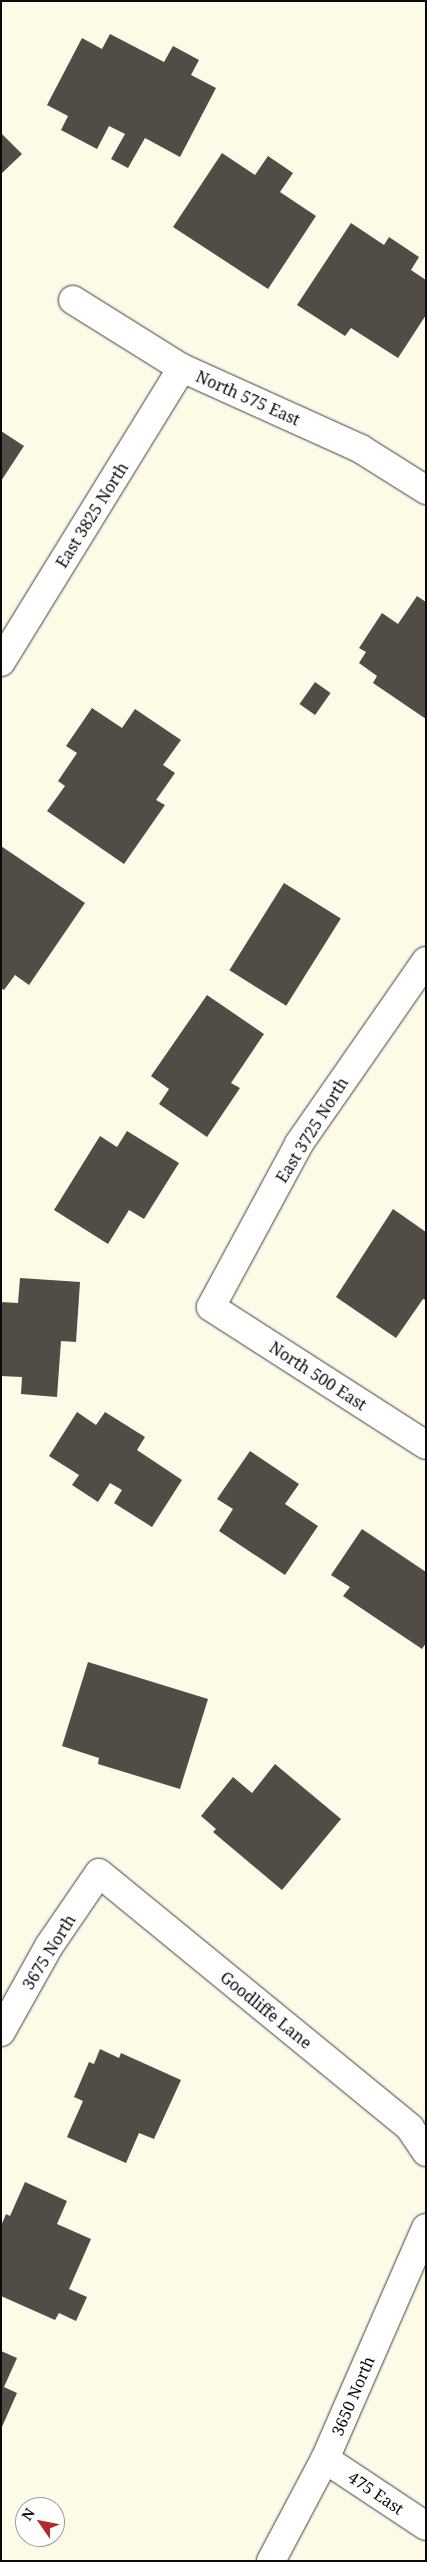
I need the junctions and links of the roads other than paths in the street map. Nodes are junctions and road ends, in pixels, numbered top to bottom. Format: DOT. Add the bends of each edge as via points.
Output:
graph roads {
  1 [pos="73,300"];
  2 [pos="182,368"];
  3 [pos="426,490"];
  4 [pos="1,662"];
  5 [pos="426,961"];
  6 [pos="211,1307"];
  7 [pos="426,1445"];
  8 [pos="99,1873"];
  9 [pos="1,2032"];
  10 [pos="426,2152"];
  11 [pos="426,2228"];
  12 [pos="325,2459"];
  13 [pos="426,2526"];
  14 [pos="271,2561"];
  1 -- 2 [label="street, North 575 East"];
  2 -- 3 [label="street, North 575 East" via="362,449"];
  2 -- 4 [label="street, East 3825 North"];
  5 -- 6 [label="street, East 3725 North" via="299,1144"];
  6 -- 7 [label="street, North 500 East"];
  8 -- 9 [label="street, 3675 North" via="49,1946"];
  8 -- 10 [label="street, Goodliffe Lane" via="410,2128"];
  11 -- 12 [label="street, 3650 North"];
  12 -- 13 [label="street, 475 East"];
  12 -- 14 [label="street, 3650 North"];
}
